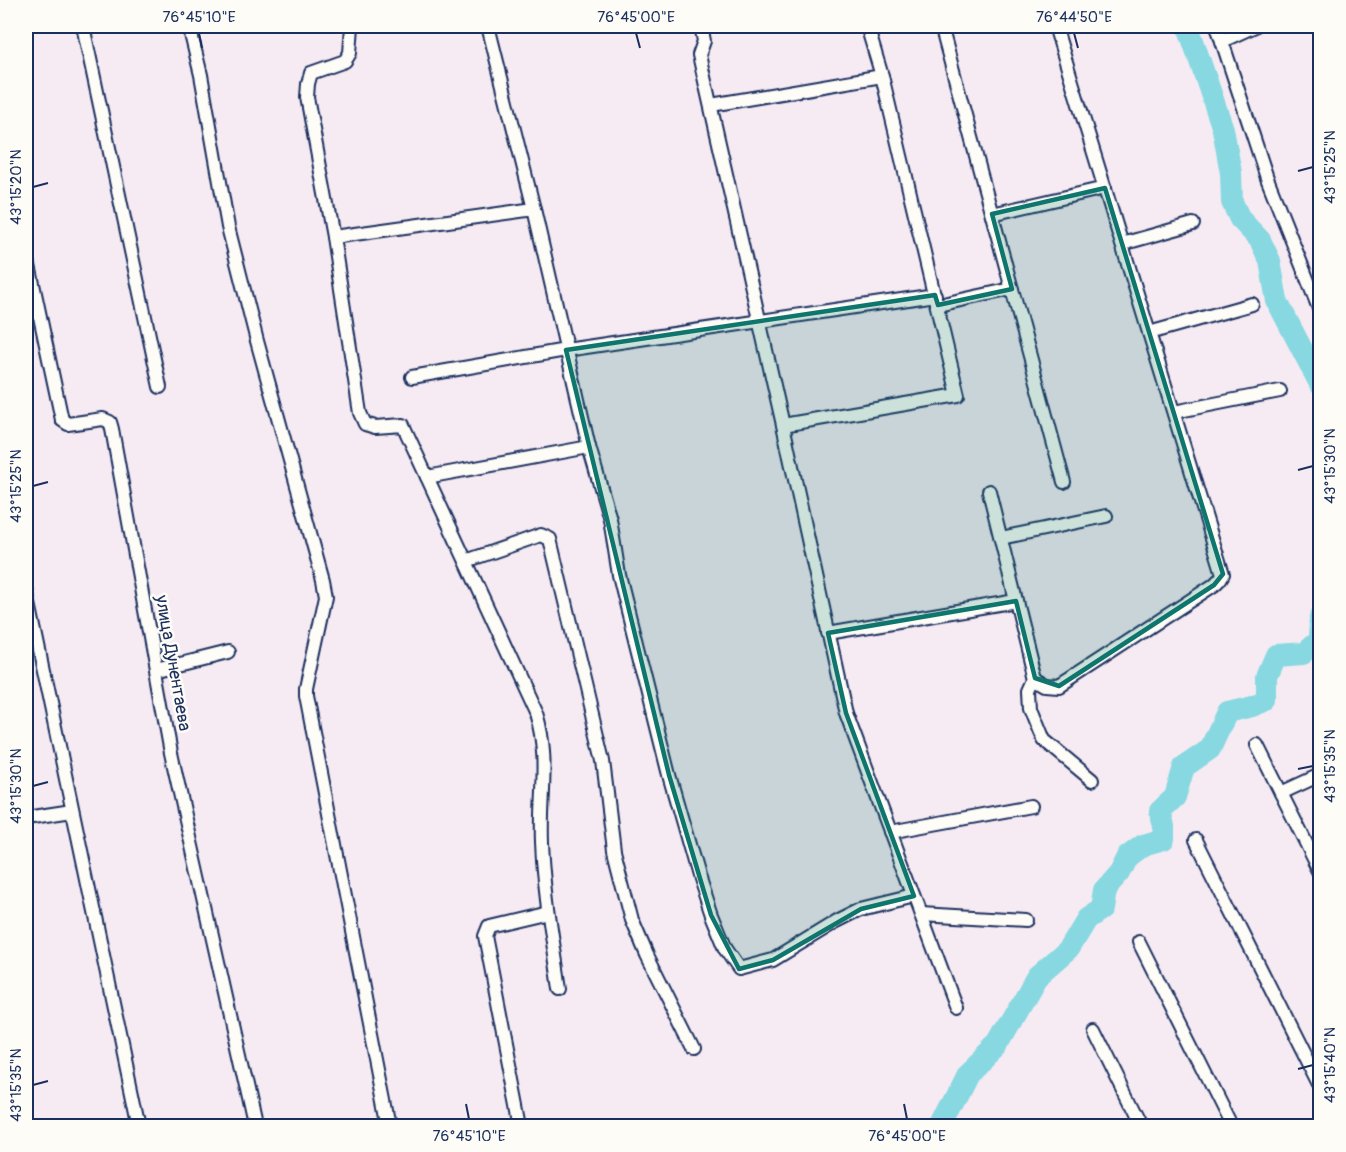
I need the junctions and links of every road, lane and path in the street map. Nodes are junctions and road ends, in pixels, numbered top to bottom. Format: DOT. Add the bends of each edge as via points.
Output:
graph roads {
  1 [pos="83,26"];
  2 [pos="189,26"];
  3 [pos="352,26"];
  4 [pos="488,26"];
  5 [pos="701,26"];
  6 [pos="867,26"];
  7 [pos="941,26"];
  8 [pos="1054,26"];
  9 [pos="1216,26"];
  10 [pos="1255,26"];
  11 [pos="1222,41"];
  12 [pos="882,76"];
  13 [pos="711,105"];
  14 [pos="1105,188"];
  15 [pos="534,209"];
  16 [pos="992,214"];
  17 [pos="1193,224"];
  18 [pos="333,237"];
  19 [pos="1122,244"];
  20 [pos="26,251"];
  21 [pos="1012,289"];
  22 [pos="936,300"];
  23 [pos="1252,304"];
  24 [pos="1320,311"];
  25 [pos="759,320"];
  26 [pos="1149,333"];
  27 [pos="566,350"];
  28 [pos="412,377"];
  29 [pos="160,387"];
  30 [pos="1280,391"];
  31 [pos="1174,412"];
  32 [pos="783,425"];
  33 [pos="589,447"];
  34 [pos="427,477"];
  35 [pos="1064,482"];
  36 [pos="989,491"];
  37 [pos="1106,516"];
  38 [pos="1001,538"];
  39 [pos="466,561"];
  40 [pos="26,589"];
  41 [pos="1017,601"];
  42 [pos="828,633"];
  43 [pos="228,652"];
  44 [pos="156,670"];
  45 [pos="1035,678"];
  46 [pos="1257,745"];
  47 [pos="1320,775"];
  48 [pos="1092,780"];
  49 [pos="1281,793"];
  50 [pos="1031,806"];
  51 [pos="72,811"];
  52 [pos="26,818"];
  53 [pos="890,832"];
  54 [pos="1196,840"];
  55 [pos="1320,871"];
  56 [pos="914,896"];
  57 [pos="548,912"];
  58 [pos="921,914"];
  59 [pos="1026,920"];
  60 [pos="1139,942"];
  61 [pos="560,989"];
  62 [pos="956,1008"];
  63 [pos="1093,1029"];
  64 [pos="694,1049"];
  65 [pos="1320,1087"];
  66 [pos="139,1126"];
  67 [pos="255,1126"];
  68 [pos="390,1126"];
  69 [pos="522,1126"];
  70 [pos="1141,1126"];
  71 [pos="1231,1126"];
  1 -- 29 [label="street"];
  2 -- 68 [label="street" via="228,227 326,596 306,696"];
  3 -- 18 [label="street" via="350,53 345,61 311,73 308,84"];
  4 -- 15 [label="street"];
  5 -- 13 [label="street" via="704,41 699,55"];
  6 -- 12 [label="street"];
  7 -- 16 [label="street"];
  8 -- 14 [label="street"];
  9 -- 11 [label="street"];
  10 -- 11 [label="street"];
  11 -- 24 [label="street" via="1274,196"];
  12 -- 13 [label="street"];
  12 -- 22 [label="street"];
  13 -- 25 [label="street"];
  14 -- 16 [label="street"];
  14 -- 19 [label="street"];
  15 -- 18 [label="street"];
  15 -- 27 [label="street"];
  16 -- 21 [label="street"];
  17 -- 19 [label="street"];
  18 -- 34 [label="street" via="360,413 365,424 375,427 403,425"];
  19 -- 26 [label="street"];
  20 -- 44 [label="street, улица Дунентаева" via="62,420 68,424 103,419 110,422"];
  21 -- 22 [label="street"];
  21 -- 35 [label="street"];
  22 -- 25 [label="street"];
  22 -- 32 [label="street" via="958,394"];
  23 -- 26 [label="street"];
  25 -- 27 [label="street"];
  25 -- 32 [label="street"];
  26 -- 31 [label="street"];
  27 -- 28 [label="street"];
  27 -- 33 [label="street"];
  30 -- 31 [label="street"];
  31 -- 45 [label="street" via="1223,574 1214,585 1059,686"];
  32 -- 42 [label="street"];
  33 -- 34 [label="street"];
  33 -- 56 [label="street" via="610,519 619,575 669,775 698,876 725,949 739,969 773,960 861,909"];
  34 -- 39 [label="street"];
  36 -- 38 [label="street"];
  37 -- 38 [label="street"];
  38 -- 41 [label="street"];
  39 -- 57 [label="street" via="541,730 542,840"];
  39 -- 64 [label="street" via="541,535 550,539 603,761 614,850 632,920"];
  40 -- 51 [label="street"];
  41 -- 42 [label="street"];
  41 -- 45 [label="street"];
  42 -- 53 [label="street" via="846,713"];
  43 -- 44 [label="street"];
  44 -- 67 [label="street, улица Дунентаева"];
  45 -- 48 [label="street" via="1030,689 1031,708 1044,740"];
  46 -- 49 [label="street"];
  47 -- 49 [label="street"];
  49 -- 55 [label="street"];
  50 -- 53 [label="street"];
  51 -- 52 [label="street"];
  51 -- 66 [label="street"];
  53 -- 56 [label="street"];
  54 -- 65 [label="street"];
  56 -- 58 [label="street"];
  57 -- 61 [label="street"];
  57 -- 69 [label="street" via="489,926 485,936"];
  58 -- 59 [label="street"];
  58 -- 62 [label="street"];
  60 -- 71 [label="street"];
  63 -- 70 [label="street"];
}
